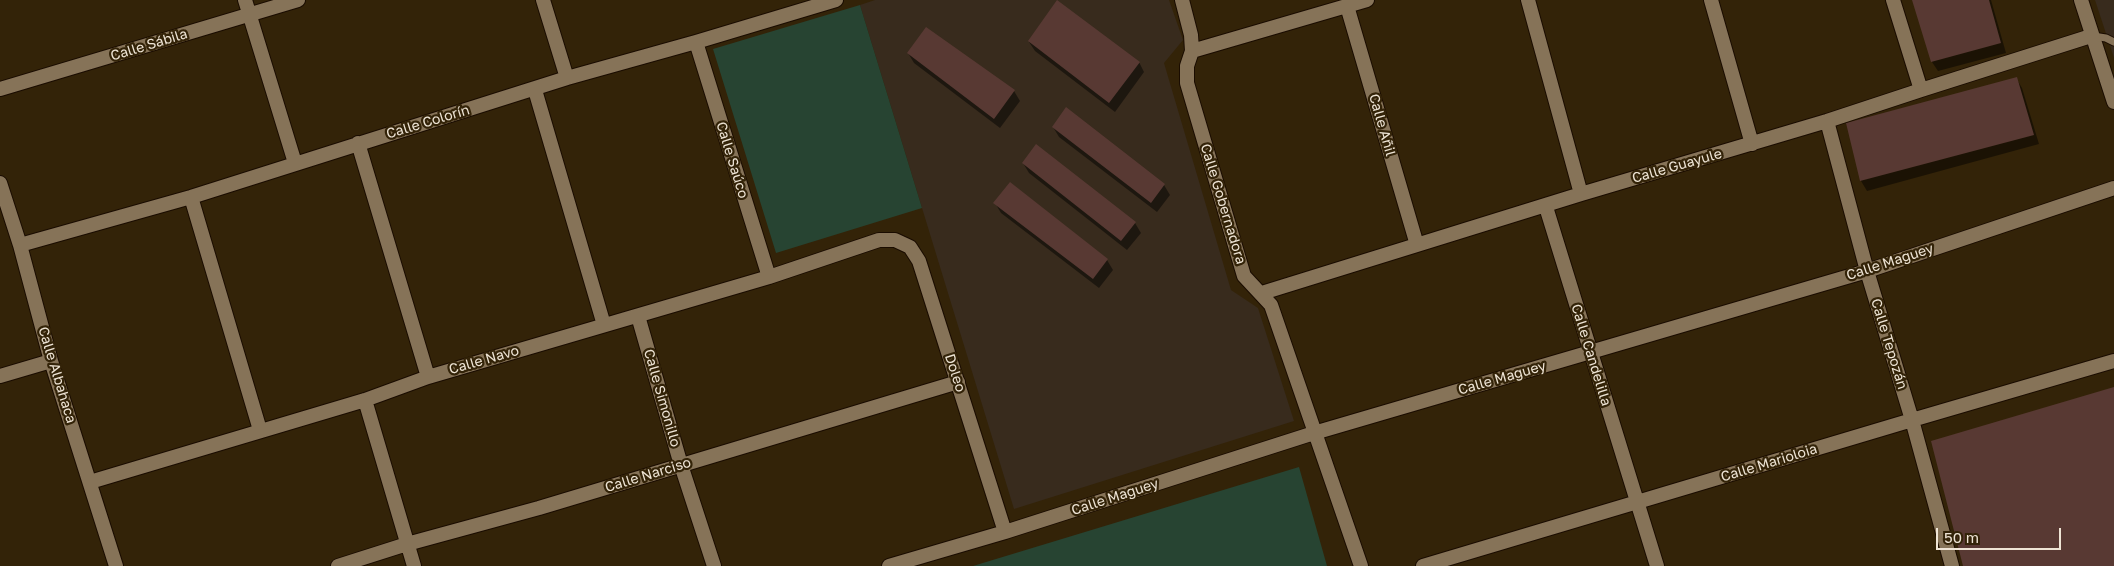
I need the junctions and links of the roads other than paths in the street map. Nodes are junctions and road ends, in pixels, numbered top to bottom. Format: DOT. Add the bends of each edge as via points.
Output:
graph roads {
  1 [pos="245,0"];
  2 [pos="298,0"];
  3 [pos="543,0"];
  4 [pos="836,0"];
  5 [pos="1182,0"];
  6 [pos="1367,0"];
  7 [pos="1528,0"];
  8 [pos="1711,0"];
  9 [pos="1893,0"];
  10 [pos="2081,0"];
  11 [pos="1346,6"];
  12 [pos="250,15"];
  13 [pos="2091,36"];
  14 [pos="696,42"];
  15 [pos="2114,42"];
  16 [pos="1192,51"];
  17 [pos="567,78"];
  18 [pos="0,89"];
  19 [pos="535,90"];
  20 [pos="1921,90"];
  21 [pos="2114,102"];
  22 [pos="1827,121"];
  23 [pos="358,143"];
  24 [pos="1752,144"];
  25 [pos="295,163"];
  26 [pos="0,183"];
  27 [pos="2114,188"];
  28 [pos="1581,194"];
  29 [pos="191,197"];
  30 [pos="1546,206"];
  31 [pos="879,240"];
  32 [pos="20,245"];
  33 [pos="1417,245"];
  34 [pos="1867,270"];
  35 [pos="769,277"];
  36 [pos="1262,293"];
  37 [pos="638,316"];
  38 [pos="604,325"];
  39 [pos="1590,352"];
  40 [pos="51,361"];
  41 [pos="2114,361"];
  42 [pos="0,376"];
  43 [pos="428,376"];
  44 [pos="958,382"];
  45 [pos="365,400"];
  46 [pos="1912,420"];
  47 [pos="260,430"];
  48 [pos="1314,433"];
  49 [pos="681,465"];
  50 [pos="90,482"];
  51 [pos="1637,502"];
  52 [pos="1005,532"];
  53 [pos="407,544"];
  54 [pos="116,566"];
  55 [pos="338,566"];
  56 [pos="414,566"];
  57 [pos="714,566"];
  58 [pos="889,566"];
  59 [pos="1361,566"];
  60 [pos="1424,566"];
  61 [pos="1657,566"];
  62 [pos="1952,566"];
  1 -- 12 [label="street"];
  2 -- 12 [label="street, Calle Sábila"];
  3 -- 17 [label="street"];
  4 -- 14 [label="street, Calle Colorín"];
  5 -- 16 [label="street, Calle Gobernadora"];
  6 -- 11 [label="street"];
  7 -- 28 [label="street"];
  8 -- 24 [label="street"];
  9 -- 20 [label="street"];
  10 -- 13 [label="street"];
  11 -- 16 [label="street"];
  11 -- 33 [label="street, Calle Añil"];
  12 -- 18 [label="street, Calle Sábila"];
  12 -- 25 [label="street"];
  13 -- 15 [label="lane"];
  13 -- 20 [label="street, Calle Guayule"];
  13 -- 21 [label="street"];
  14 -- 17 [label="street, Calle Colorín"];
  14 -- 35 [label="street, Calle Saúco"];
  16 -- 36 [label="street, Calle Gobernadora" via="1187,66 1187,84 1244,276"];
  17 -- 19 [label="street, Calle Colorín"];
  19 -- 23 [label="street, Calle Colorín"];
  19 -- 38 [label="street"];
  20 -- 22 [label="street, Calle Guayule"];
  22 -- 24 [label="street, Calle Guayule"];
  22 -- 34 [label="street, Calle Tepozán"];
  23 -- 25 [label="street, Calle Colorín"];
  23 -- 43 [label="street"];
  24 -- 28 [label="street, Calle Guayule"];
  25 -- 29 [label="street, Calle Colorín"];
  26 -- 32 [label="street, Calle Albahaca"];
  27 -- 34 [label="street, Calle Maguey"];
  28 -- 30 [label="street, Calle Guayule"];
  29 -- 32 [label="street, Calle Colorín"];
  29 -- 47 [label="street"];
  30 -- 33 [label="street, Calle Guayule"];
  30 -- 39 [label="street, Calle Candelilla"];
  31 -- 35 [label="street, Calle Navo"];
  31 -- 44 [label="street, Doleo" via="895,240 910,247 920,261"];
  32 -- 40 [label="street, Calle Albahaca"];
  33 -- 36 [label="street, Calle Guayule"];
  34 -- 39 [label="street, Calle Maguey"];
  34 -- 46 [label="street, Calle Tepozán"];
  35 -- 37 [label="street, Calle Navo"];
  36 -- 48 [label="street, Calle Gobernadora" via="1271,304"];
  37 -- 38 [label="street, Calle Navo"];
  37 -- 49 [label="street, Calle Simonillo"];
  38 -- 43 [label="street, Calle Navo"];
  39 -- 48 [label="street, Calle Maguey"];
  39 -- 51 [label="street, Calle Candelilla"];
  40 -- 42 [label="street"];
  40 -- 50 [label="street, Calle Albahaca"];
  41 -- 46 [label="street, Calle Marioloia"];
  43 -- 45 [label="street, Calle Navo"];
  44 -- 49 [label="street, Calle Narciso"];
  44 -- 52 [label="street, Doleo"];
  45 -- 47 [label="street, Calle Navo"];
  45 -- 53 [label="street"];
  46 -- 51 [label="street, Calle Marioloia"];
  46 -- 62 [label="street, Calle Tepozán"];
  47 -- 50 [label="street, Calle Navo"];
  48 -- 52 [label="street, Calle Maguey"];
  48 -- 59 [label="street, Calle Gobernadora"];
  49 -- 53 [label="street, Calle Narciso"];
  49 -- 57 [label="street, Calle Simonillo"];
  50 -- 54 [label="street, Calle Albahaca"];
  51 -- 60 [label="street, Calle Marioloia"];
  51 -- 61 [label="street, Calle Candelilla"];
  52 -- 58 [label="street, Calle Maguey"];
  53 -- 55 [label="street, Calle Narciso"];
  53 -- 56 [label="street"];
}
